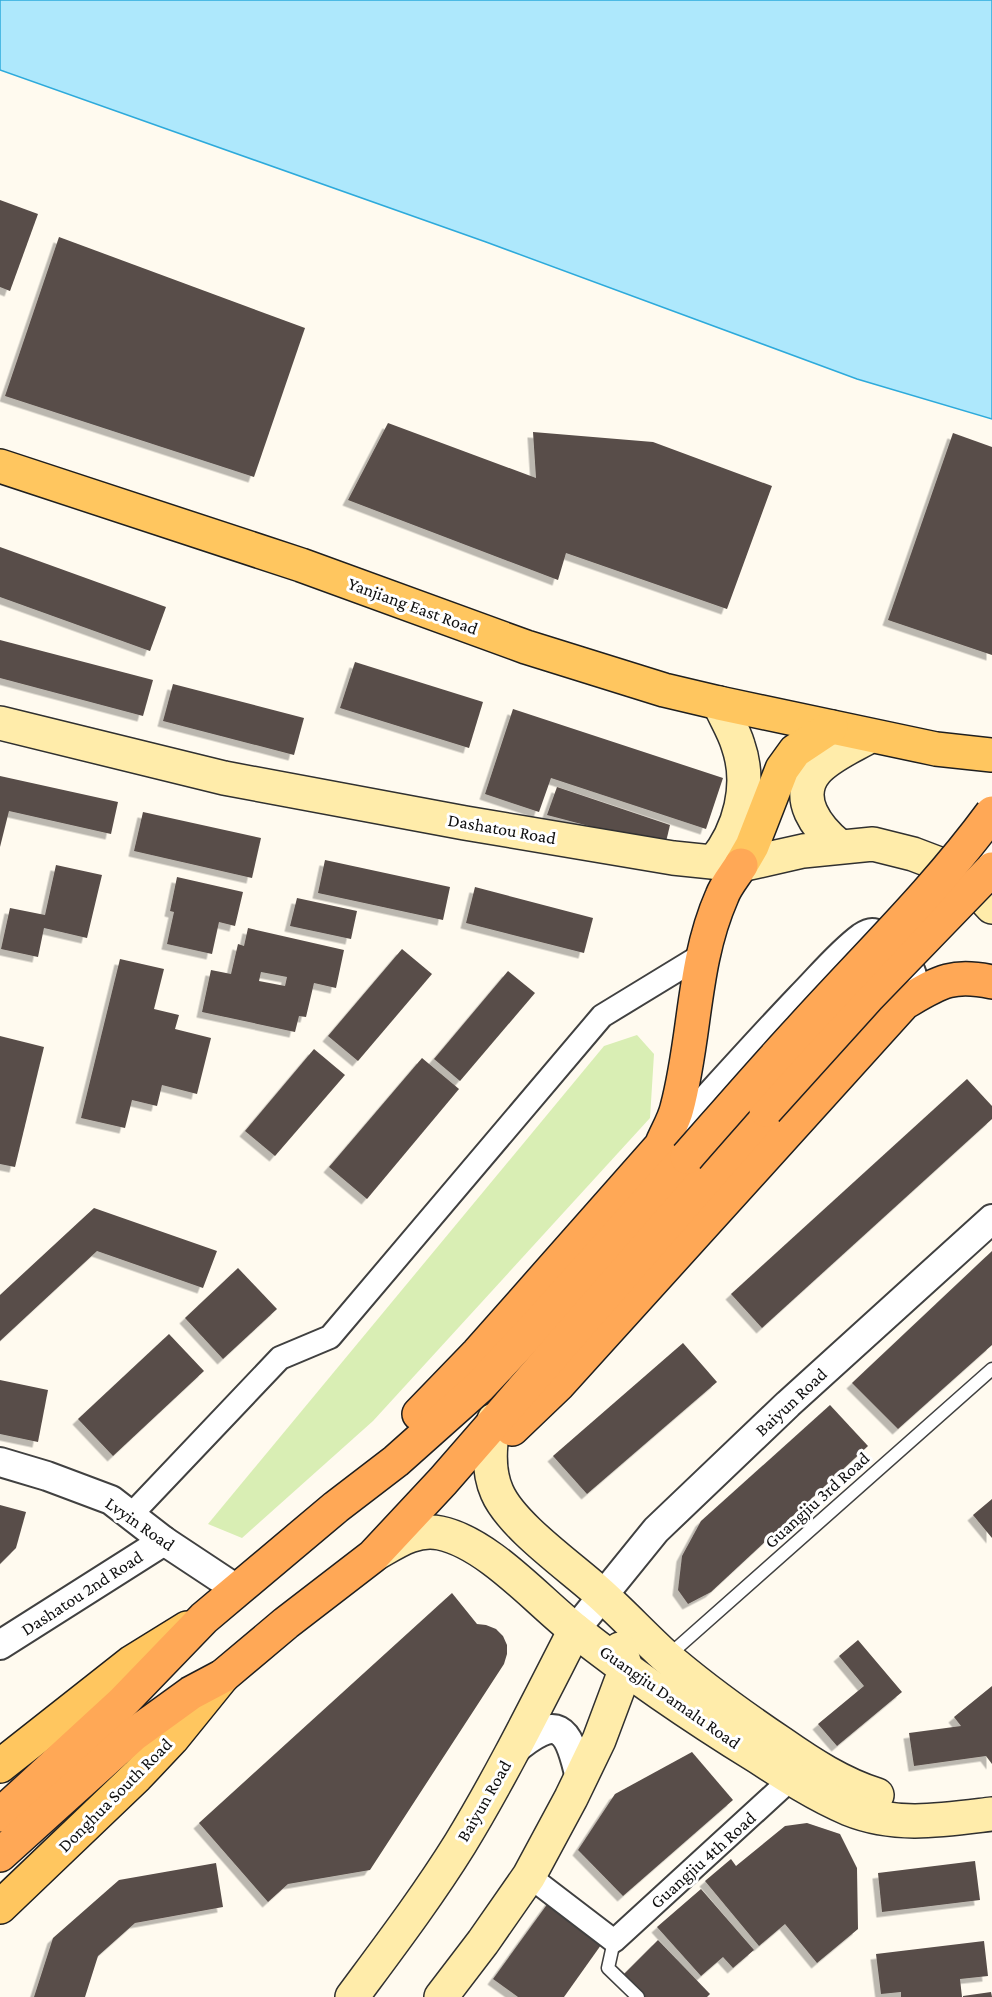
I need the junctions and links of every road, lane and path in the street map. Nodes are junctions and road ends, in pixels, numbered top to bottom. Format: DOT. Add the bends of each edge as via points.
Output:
graph roads {
  1 [pos="0,466"];
  2 [pos="719,703"];
  3 [pos="0,723"];
  4 [pos="831,727"];
  5 [pos="870,736"];
  6 [pos="992,756"];
  7 [pos="992,813"];
  8 [pos="839,846"];
  9 [pos="728,863"];
  10 [pos="992,869"];
  11 [pos="992,907"];
  12 [pos="702,955"];
  13 [pos="992,982"];
  14 [pos="903,1004"];
  15 [pos="674,1151"];
  16 [pos="992,1219"];
  17 [pos="992,1369"];
  18 [pos="492,1434"];
  19 [pos="0,1462"];
  20 [pos="130,1516"];
  21 [pos="164,1540"];
  22 [pos="373,1556"];
  23 [pos="237,1590"];
  24 [pos="603,1596"];
  25 [pos="204,1618"];
  26 [pos="575,1630"];
  27 [pos="0,1645"];
  28 [pos="667,1657"];
  29 [pos="626,1668"];
  30 [pos="223,1676"];
  31 [pos="513,1751"];
  32 [pos="0,1766"];
  33 [pos="580,1778"];
  34 [pos="791,1779"];
  35 [pos="992,1793"];
  36 [pos="992,1814"];
  37 [pos="0,1815"];
  38 [pos="0,1855"];
  39 [pos="528,1876"];
  40 [pos="0,1906"];
  41 [pos="614,1941"];
  42 [pos="352,1997"];
  43 [pos="441,1997"];
  44 [pos="638,1997"];
  1 -- 2 [label="main road, Yanjiang East Road" via="301,565 526,646 664,690"];
  2 -- 4 [label="main road, Yanjiang East Road"];
  2 -- 9 [label="main road" via="744,767 737,822 727,846"];
  3 -- 9 [label="main road, Dashatou Road" via="224,778 672,858"];
  4 -- 5 [label="main road, Yanjiang East Road"];
  4 -- 9 [label="main road" via="795,751 782,769 752,846"];
  5 -- 6 [label="main road, Yanjiang East Road"];
  5 -- 8 [label="main road" via="816,771 808,784 807,801 814,819"];
  7 -- 15 [label="highway, bridge" via="923,899 798,1031"];
  8 -- 9 [label="main road, Dashatou Road"];
  8 -- 11 [label="main road, Dashatou Road" via="873,844 942,865 967,880"];
  9 -- 12 [label="highway"];
  10 -- 18 [label="highway, bridge" via="766,1110"];
  12 -- 15 [label="highway"];
  12 -- 20 [label="street" via="602,1016 330,1337 280,1358"];
  13 -- 14 [label="highway" via="952,978"];
  14 -- 15 [label="street" via="913,988 912,965 880,932 862,933 750,1047"];
  14 -- 18 [label="highway" via="559,1384"];
  15 -- 23 [label="highway" via="537,1325 479,1387 396,1461"];
  16 -- 24 [label="street, Baiyun Road" via="656,1530"];
  17 -- 28 [label="lane, Guangjiu 3rd Road"];
  18 -- 22 [label="highway"];
  18 -- 24 [label="main road, Guangjiu Damalu Road" via="491,1469 496,1491 507,1510"];
  19 -- 20 [label="street, Lvyin Road" via="111,1500"];
  20 -- 21 [label="street, Lvyin Road"];
  21 -- 23 [label="street, Lvyin Road"];
  21 -- 27 [label="street, Dashatou 2nd Road"];
  22 -- 26 [label="main road, Guangjiu Damalu Road" via="419,1532 457,1538 504,1568"];
  22 -- 30 [label="highway"];
  23 -- 25 [label="highway"];
  24 -- 26 [label="street, Baiyun Road"];
  24 -- 28 [label="main road, Guangjiu Damalu Road"];
  24 -- 29 [label="main road"];
  25 -- 32 [label="main road" via="132,1662"];
  25 -- 37 [label="highway" via="122,1703"];
  26 -- 29 [label="main road, Guangjiu Damalu Road"];
  26 -- 31 [label="main road, Baiyun Road"];
  28 -- 35 [label="main road, Guangjiu Damalu Road" via="731,1710 855,1788 906,1799"];
  29 -- 33 [label="main road"];
  29 -- 34 [label="main road, Guangjiu Damalu Road"];
  30 -- 38 [label="highway" via="133,1735"];
  30 -- 40 [label="main road, Donghua South Road" via="137,1776"];
  31 -- 33 [label="street" via="533,1734 545,1729 558,1730 574,1749"];
  31 -- 42 [label="main road, Baiyun Road" via="430,1890"];
  33 -- 39 [label="main road"];
  34 -- 36 [label="main road, Guangjiu Damalu Road" via="850,1809 880,1818 936,1821"];
  34 -- 41 [label="street, Guangjiu 4th Road"];
  39 -- 41 [label="street"];
  39 -- 43 [label="main road"];
  41 -- 44 [label="lane" via="608,1968"];
}
